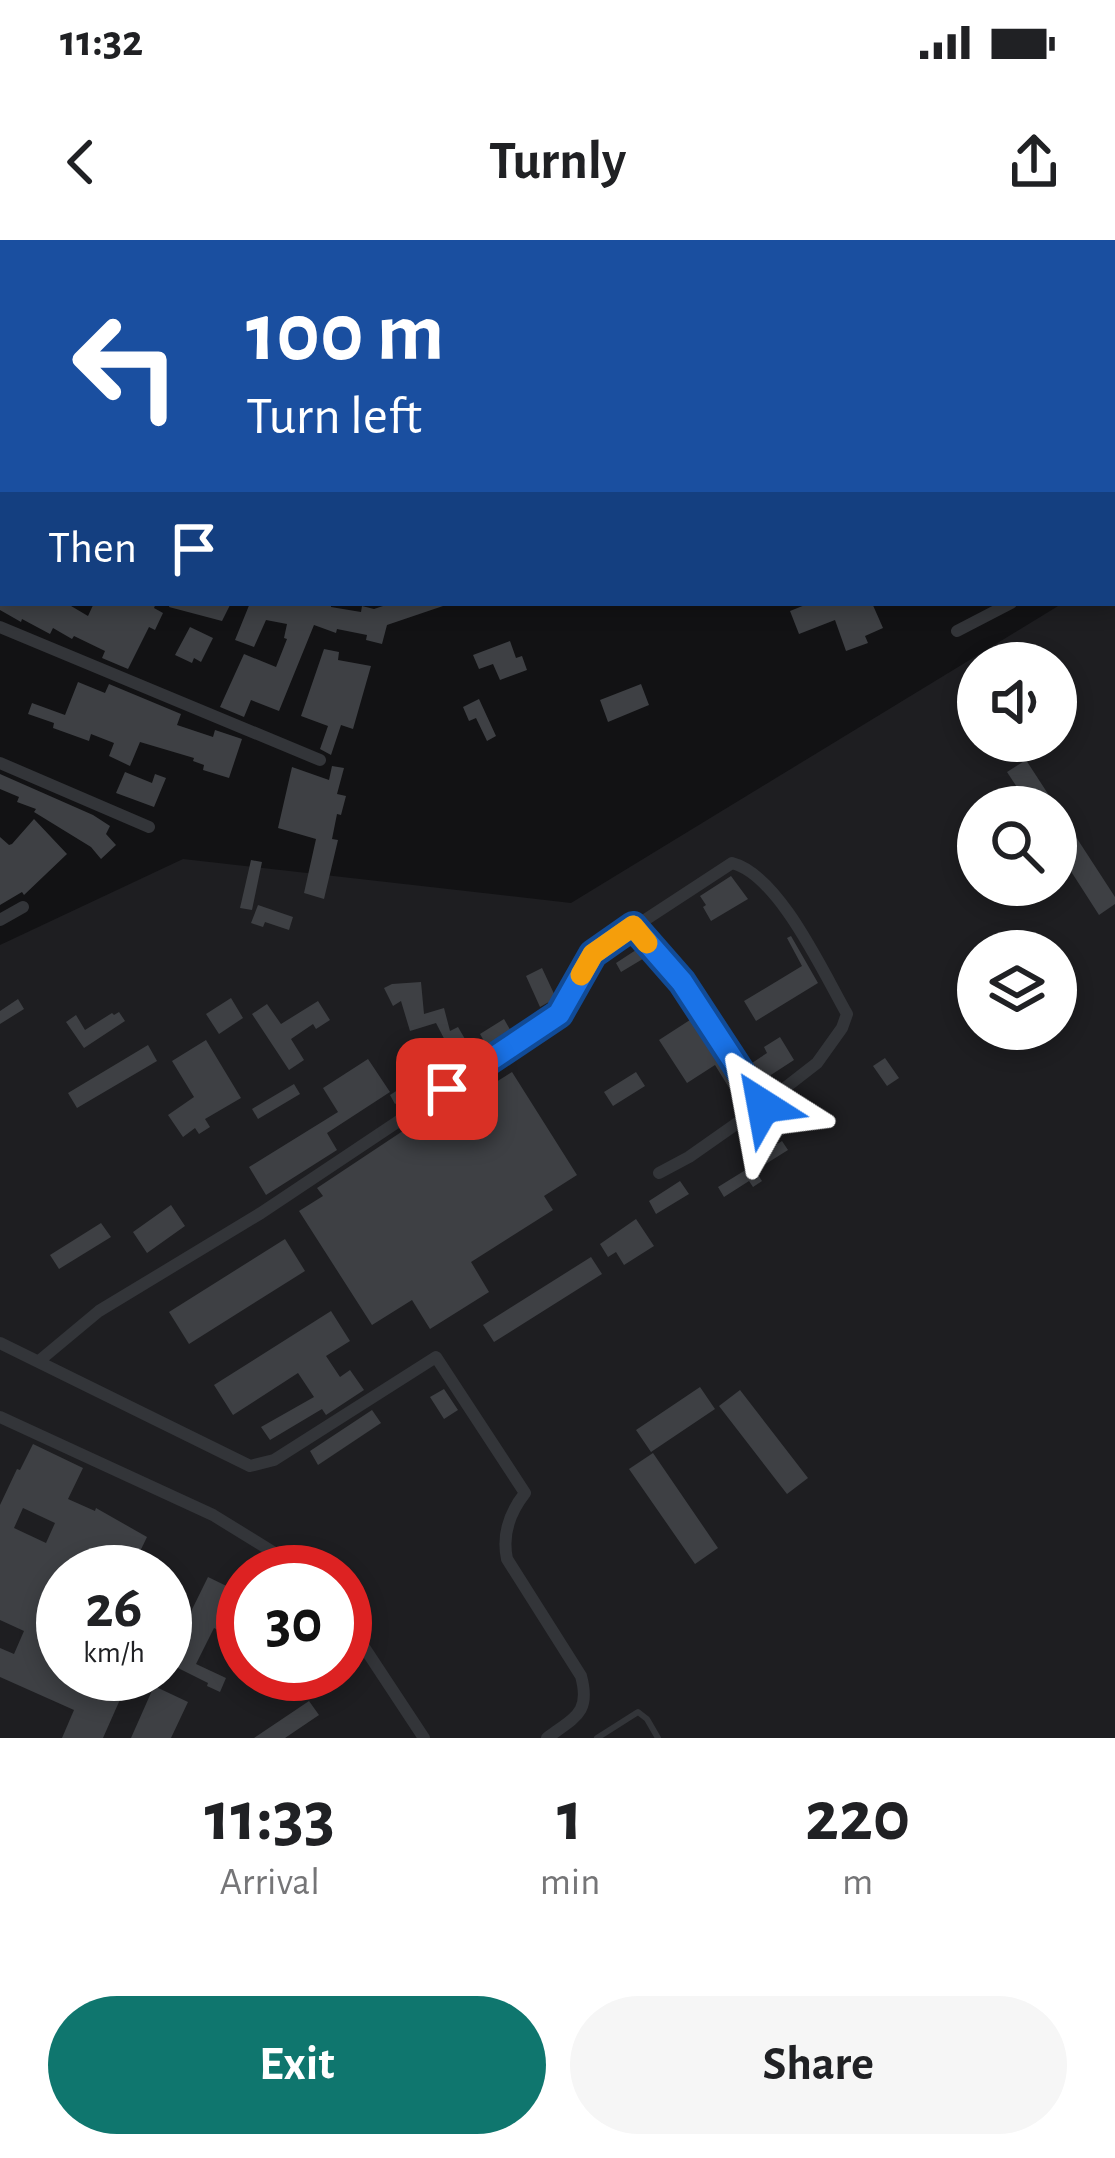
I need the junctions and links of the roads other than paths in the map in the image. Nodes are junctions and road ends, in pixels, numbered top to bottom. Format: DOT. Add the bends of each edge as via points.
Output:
graph roads {
  1 [pos="990,607"];
  2 [pos="0,627"];
  3 [pos="957,631"];
  4 [pos="320,760"];
  5 [pos="0,763"];
  6 [pos="149,827"];
  7 [pos="23,907"];
  8 [pos="0,920"];
  9 [pos="633,926"];
  10 [pos="763,1106"];
  11 [pos="658,1173"];
  12 [pos="0,1343"];
  13 [pos="39,1361"];
  14 [pos="0,1417"];
  15 [pos="262,1545"];
  16 [pos="372,1659"];
  17 [pos="424,1738"];
  18 [pos="547,1738"];
  19 [pos="597,1738"];
  20 [pos="658,1738"];
  1 -- 3 [label="street"];
  2 -- 4 [label="street"];
  5 -- 6 [label="street"];
  7 -- 8 [label="street"];
  9 -- 10 [label="street" via="682,982"];
  9 -- 10 [label="street" via="732,862 776,893 847,1014 817,1063"];
  9 -- 13 [label="street" via="593,954 559,1014 99,1311"];
  10 -- 11 [label="street"];
  12 -- 13 [label="street"];
  13 -- 18 [label="street" via="250,1466 274,1460 436,1357 525,1493 503,1542 507,1559 581,1676 581,1712"];
  14 -- 15 [label="street"];
  16 -- 17 [label="street"];
  19 -- 20 [label="lane" via="638,1712"];
}
